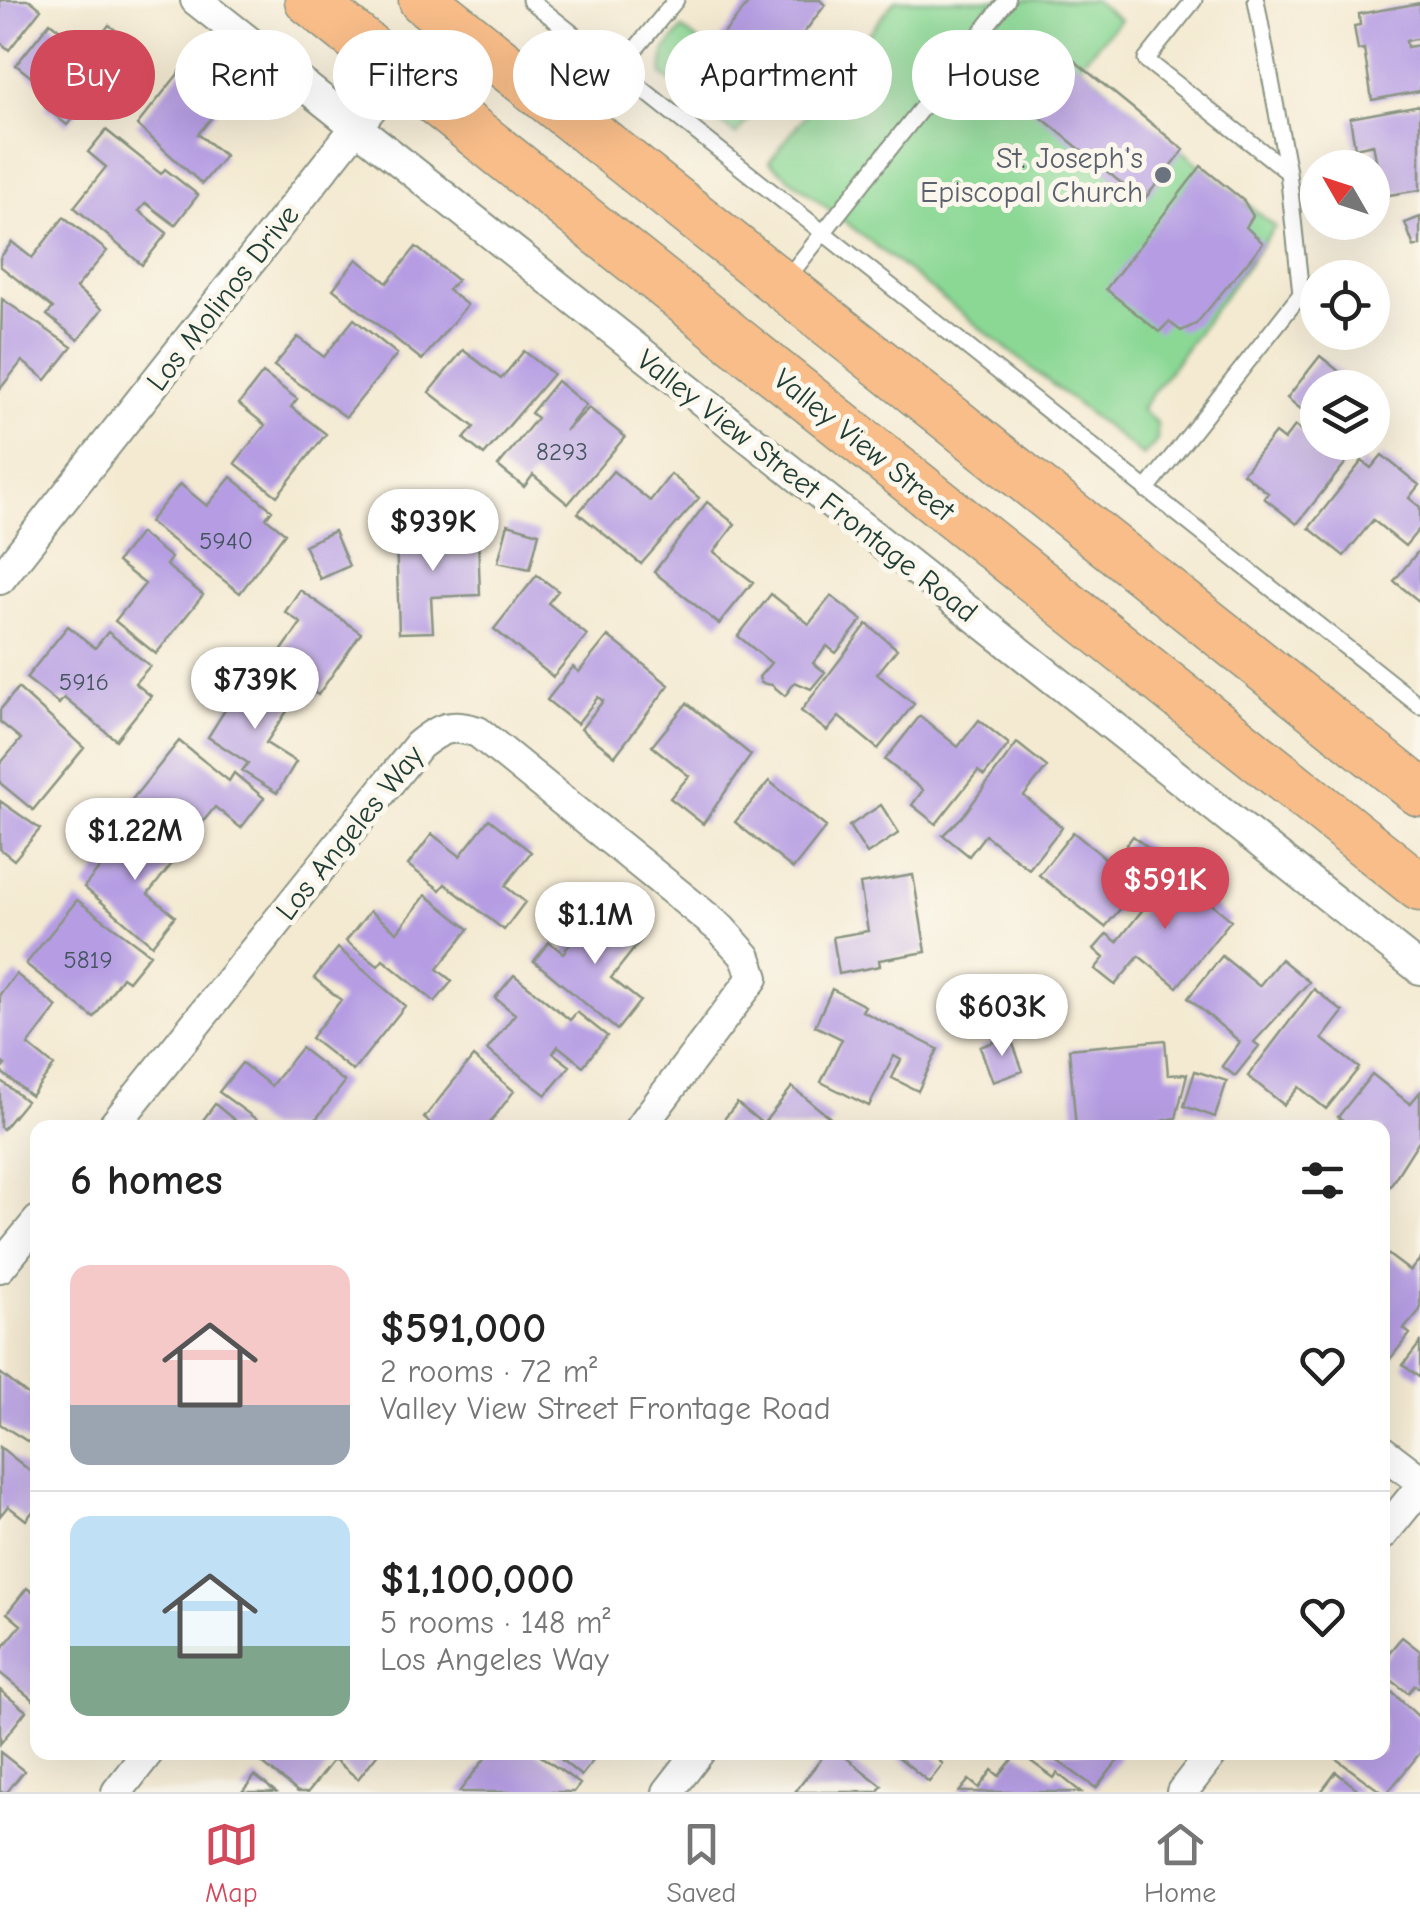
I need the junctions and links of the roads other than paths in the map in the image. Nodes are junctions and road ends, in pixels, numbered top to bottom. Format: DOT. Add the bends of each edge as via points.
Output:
graph roads {
  1 [pos="196,0"];
  2 [pos="530,0"];
  3 [pos="676,0"];
  4 [pos="1006,0"];
  5 [pos="1194,0"];
  6 [pos="1256,0"];
  7 [pos="330,6"];
  8 [pos="435,9"];
  9 [pos="354,30"];
  10 [pos="568,30"];
  11 [pos="645,37"];
  12 [pos="645,91"];
  13 [pos="364,120"];
  14 [pos="456,120"];
  15 [pos="356,130"];
  16 [pos="1288,172"];
  17 [pos="824,233"];
  18 [pos="782,284"];
  19 [pos="1146,490"];
  20 [pos="0,579"];
  21 [pos="1420,706"];
  22 [pos="1420,792"];
  23 [pos="1420,887"];
  24 [pos="1420,969"];
  25 [pos="118,1120"];
  26 [pos="646,1120"];
  27 [pos="30,1230"];
  28 [pos="0,1267"];
  29 [pos="1390,1458"];
  30 [pos="1420,1484"];
  31 [pos="1390,1525"];
  32 [pos="142,1760"];
  33 [pos="693,1760"];
  34 [pos="1207,1760"];
  35 [pos="117,1792"];
  36 [pos="668,1792"];
  37 [pos="1182,1792"];
  1 -- 15 [label="street, Valley View Street Frontage Road"];
  2 -- 10 [label="lane"];
  3 -- 11 [label="lane"];
  4 -- 17 [label="lane"];
  5 -- 16 [label="lane" via="1146,60"];
  6 -- 16 [label="lane"];
  7 -- 9 [label="main road, Valley View Street"];
  8 -- 18 [label="main road"];
  12 -- 17 [label="lane"];
  13 -- 15 [label="street, Los Molinos Drive"];
  14 -- 23 [label="main road, Valley View Street"];
  15 -- 20 [label="street, Los Molinos Drive"];
  15 -- 24 [label="street, Valley View Street Frontage Road"];
  16 -- 19 [label="lane" via="1302,294"];
  17 -- 18 [label="lane"];
  17 -- 19 [label="lane"];
  18 -- 22 [label="main road"];
  19 -- 21 [label="lane"];
  25 -- 26 [label="street, Los Angeles Way" via="419,745 444,726 478,732 721,929 746,957 753,978"];
  27 -- 28 [label="street"];
  29 -- 30 [label="street"];
  30 -- 31 [label="street"];
  32 -- 35 [label="street"];
  33 -- 36 [label="street"];
  34 -- 37 [label="street"];
}
